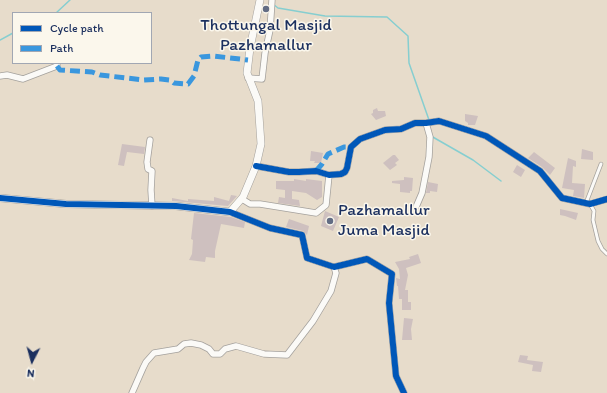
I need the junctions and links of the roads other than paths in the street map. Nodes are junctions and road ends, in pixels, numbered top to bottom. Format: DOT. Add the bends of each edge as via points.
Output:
graph roads {
  1 [pos="260,0"];
  2 [pos="272,0"];
  3 [pos="57,64"];
  4 [pos="0,76"];
  5 [pos="248,78"];
  6 [pos="428,123"];
  7 [pos="150,140"];
  8 [pos="601,164"];
  9 [pos="256,166"];
  10 [pos="329,175"];
  11 [pos="0,198"];
  12 [pos="607,198"];
  13 [pos="242,199"];
  14 [pos="588,204"];
  15 [pos="152,206"];
  16 [pos="416,207"];
  17 [pos="230,212"];
  18 [pos="607,254"];
  19 [pos="334,267"];
  20 [pos="132,393"];
  21 [pos="404,393"];
  1 -- 5 [label="street" via="250,48"];
  2 -- 5 [label="street" via="262,79"];
  3 -- 4 [label="street" via="23,79 8,75"];
  5 -- 9 [label="street" via="258,101 261,144"];
  6 -- 10 [label="street" via="415,123 401,129 385,130 367,136 351,147 345,172"];
  6 -- 14 [label="street" via="439,121 486,136 540,171 562,198"];
  6 -- 16 [label="street" via="429,157 422,193"];
  7 -- 15 [label="street" via="148,169 152,171"];
  8 -- 14 [label="lane"];
  9 -- 10 [label="street" via="300,172 316,170"];
  9 -- 13 [label="street"];
  10 -- 13 [label="street" via="326,205 316,213 250,204"];
  11 -- 15 [label="street" via="66,204"];
  12 -- 14 [label="street"];
  13 -- 17 [label="street"];
  14 -- 18 [label="lane" via="594,211 593,220 598,241"];
  15 -- 17 [label="street"];
  17 -- 19 [label="street" via="270,228 302,235 308,258"];
  19 -- 20 [label="street" via="336,273 331,291 313,321 287,354 264,354 236,346 225,349 220,354 214,354 201,345 184,344 178,349 154,353 146,362"];
  19 -- 21 [label="street" via="367,259 392,274 389,304 396,376"];
}
